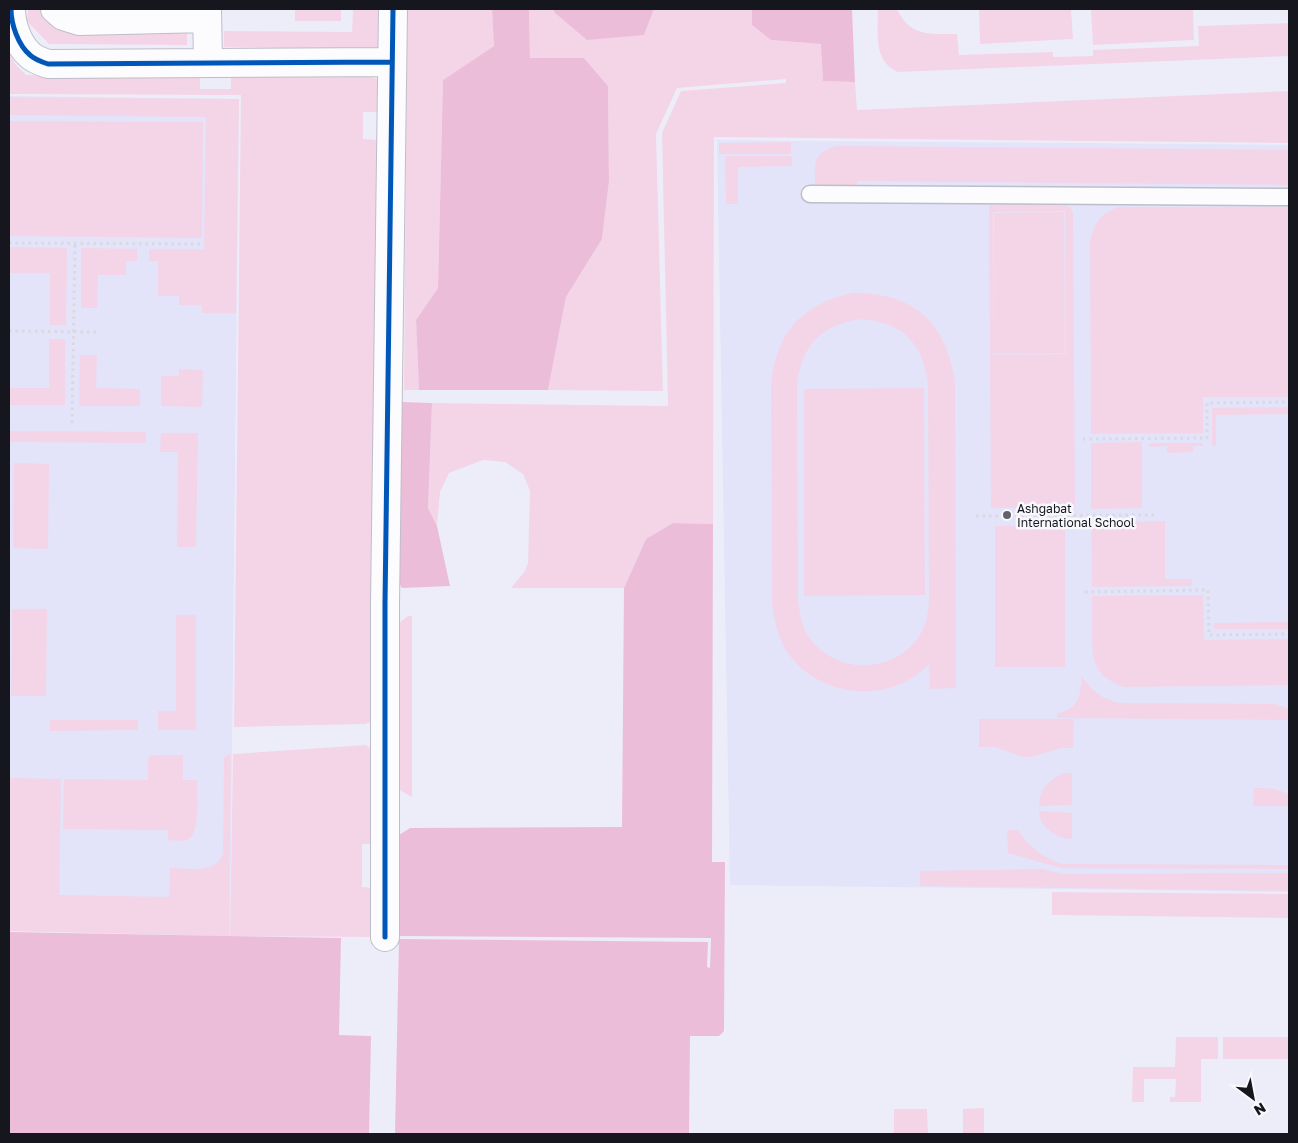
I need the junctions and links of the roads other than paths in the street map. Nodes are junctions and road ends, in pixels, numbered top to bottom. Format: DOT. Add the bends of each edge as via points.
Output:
graph roads {
  1 [pos="11,9"];
  2 [pos="55,9"];
  3 [pos="393,9"];
  4 [pos="207,14"];
  5 [pos="392,62"];
  6 [pos="208,63"];
  7 [pos="810,194"];
  8 [pos="1289,197"];
  9 [pos="385,937"];
  1 -- 6 [label="street" via="16,35 30,56 48,64"];
  2 -- 4 [label="street" via="63,16 79,21"];
  3 -- 5 [label="street"];
  4 -- 6 [label="street"];
  5 -- 6 [label="street"];
  5 -- 9 [label="street" via="385,604"];
  7 -- 8 [label="lane"];
}
